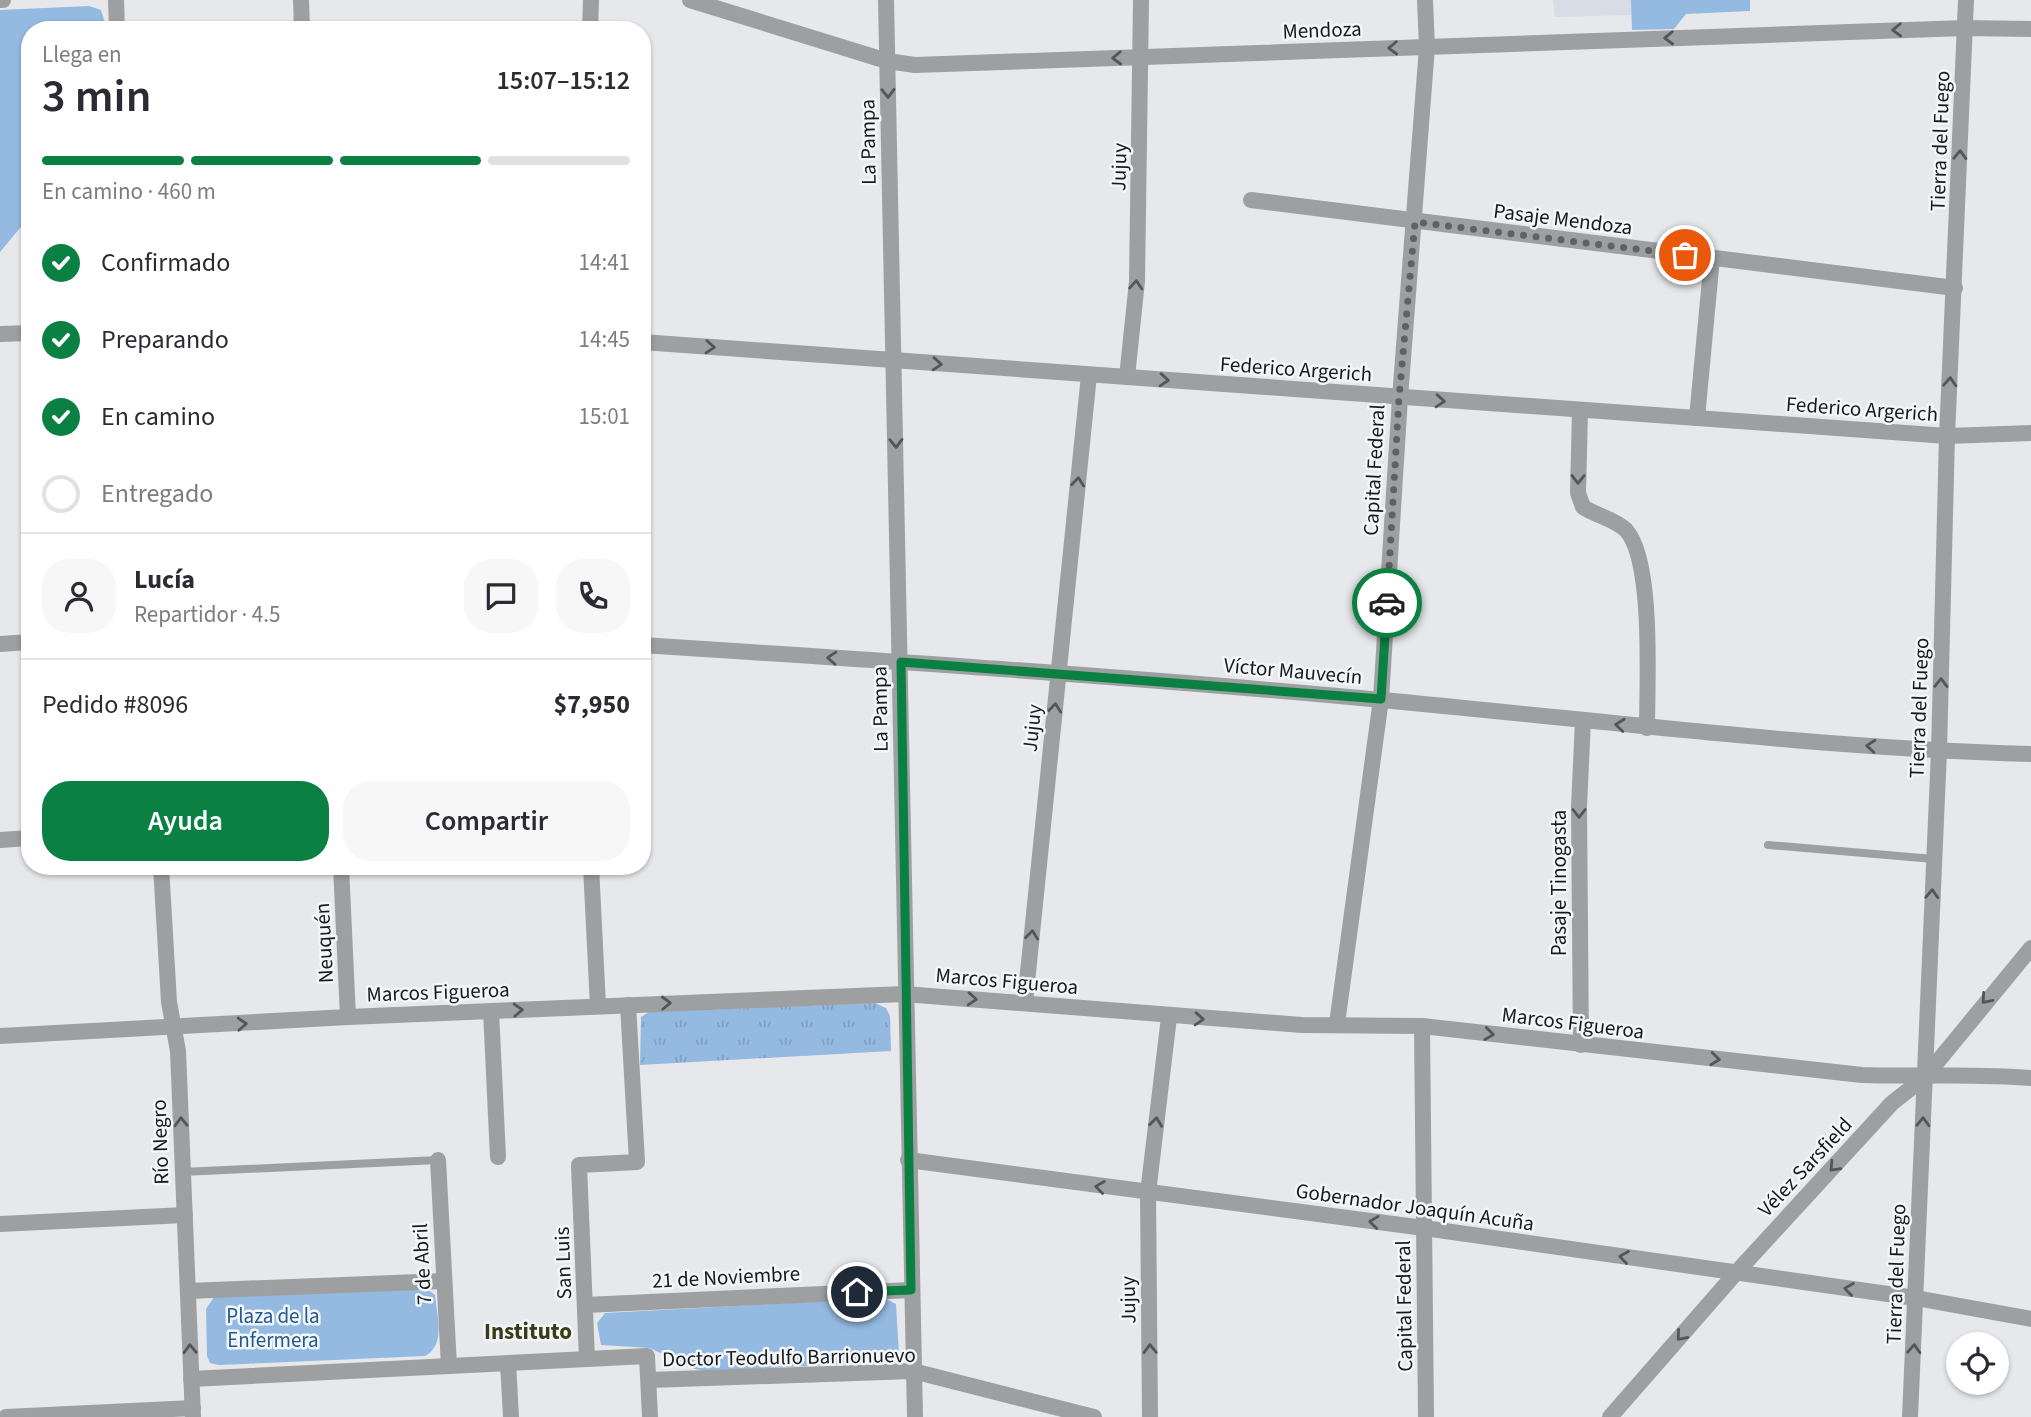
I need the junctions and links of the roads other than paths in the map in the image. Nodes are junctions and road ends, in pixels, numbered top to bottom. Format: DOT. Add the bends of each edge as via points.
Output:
graph roads {
  1 [pos="116,0"];
  2 [pos="301,0"];
  3 [pos="591,0"];
  4 [pos="690,0"];
  5 [pos="886,0"];
  6 [pos="1141,0"];
  7 [pos="1425,0"];
  8 [pos="1966,0"];
  9 [pos="117,21"];
  10 [pos="302,21"];
  11 [pos="590,21"];
  12 [pos="1965,28"];
  13 [pos="2031,29"];
  14 [pos="1427,47"];
  15 [pos="1143,57"];
  16 [pos="887,61"];
  17 [pos="1251,200"];
  18 [pos="1415,222"];
  19 [pos="1712,258"];
  20 [pos="1955,288"];
  21 [pos="21,333"];
  22 [pos="0,334"];
  23 [pos="651,343"];
  24 [pos="894,361"];
  25 [pos="1089,375"];
  26 [pos="1127,377"];
  27 [pos="1399,398"];
  28 [pos="1580,411"];
  29 [pos="1696,418"];
  30 [pos="2031,433"];
  31 [pos="1947,436"];
  32 [pos="21,643"];
  33 [pos="0,644"];
  34 [pos="651,646"];
  35 [pos="901,662"];
  36 [pos="1058,674"];
  37 [pos="1381,699"];
  38 [pos="1583,720"];
  39 [pos="1647,728"];
  40 [pos="1939,751"];
  41 [pos="2031,754"];
  42 [pos="21,838"];
  43 [pos="0,839"];
  44 [pos="1768,845"];
  45 [pos="1934,859"];
  46 [pos="162,875"];
  47 [pos="341,875"];
  48 [pos="591,875"];
  49 [pos="2031,948"];
  50 [pos="904,994"];
  51 [pos="1025,1002"];
  52 [pos="628,1004"];
  53 [pos="598,1006"];
  54 [pos="491,1011"];
  55 [pos="348,1017"];
  56 [pos="1169,1017"];
  57 [pos="1337,1024"];
  58 [pos="1422,1026"];
  59 [pos="174,1028"];
  60 [pos="0,1036"];
  61 [pos="1581,1045"];
  62 [pos="1925,1077"];
  63 [pos="2031,1078"];
  64 [pos="498,1157"];
  65 [pos="438,1160"];
  66 [pos="908,1160"];
  67 [pos="183,1172"];
  68 [pos="1148,1193"];
  69 [pos="185,1215"];
  70 [pos="0,1224"];
  71 [pos="1424,1228"];
  72 [pos="1735,1273"];
  73 [pos="444,1281"];
  74 [pos="911,1290"];
  75 [pos="188,1291"];
  76 [pos="1916,1298"];
  77 [pos="585,1305"];
  78 [pos="2031,1319"];
  79 [pos="587,1359"];
  80 [pos="508,1363"];
  81 [pos="449,1366"];
  82 [pos="913,1371"];
  83 [pos="191,1379"];
  84 [pos="649,1380"];
  85 [pos="193,1412"];
  86 [pos="6,1417"];
  87 [pos="511,1417"];
  88 [pos="650,1417"];
  89 [pos="915,1417"];
  90 [pos="1094,1417"];
  91 [pos="1150,1417"];
  92 [pos="1426,1417"];
  93 [pos="1610,1417"];
  94 [pos="1910,1417"];
  1 -- 9 [label="street"];
  2 -- 10 [label="street"];
  3 -- 11 [label="street"];
  4 -- 16 [label="street, Mendoza"];
  5 -- 16 [label="street, La Pampa"];
  6 -- 15 [label="street, Jujuy"];
  7 -- 14 [label="street, Capital Federal"];
  8 -- 12 [label="street, Tierra del Fuego"];
  12 -- 13 [label="street, Mendoza"];
  12 -- 14 [label="street, Mendoza, one-way"];
  20 -- 12 [label="street, Tierra del Fuego, one-way"];
  14 -- 15 [label="street, Mendoza, one-way"];
  14 -- 18 [label="street, Capital Federal"];
  15 -- 16 [label="street, Mendoza, one-way" via="915,65"];
  26 -- 15 [label="street, Jujuy, one-way" via="1137,281"];
  16 -- 24 [label="street, La Pampa, one-way"];
  17 -- 18 [label="street, Pasaje Mendoza"];
  18 -- 19 [label="street, Pasaje Mendoza"];
  18 -- 27 [label="street, Capital Federal"];
  19 -- 20 [label="street, Pasaje Mendoza"];
  19 -- 29 [label="street"];
  31 -- 20 [label="street, Tierra del Fuego, one-way"];
  21 -- 22 [label="street"];
  23 -- 24 [label="street, Federico Argerich, one-way"];
  24 -- 25 [label="street, Federico Argerich, one-way"];
  24 -- 35 [label="street, La Pampa, one-way"];
  25 -- 26 [label="street, Federico Argerich"];
  36 -- 25 [label="street, Jujuy, one-way"];
  26 -- 27 [label="street, Federico Argerich, one-way"];
  27 -- 28 [label="street, Federico Argerich, one-way"];
  27 -- 37 [label="street, Capital Federal"];
  28 -- 29 [label="street, Federico Argerich"];
  28 -- 39 [label="street, one-way" via="1578,494 1583,507 1628,532 1648,605"];
  29 -- 31 [label="street, Federico Argerich"];
  30 -- 31 [label="street, Federico Argerich"];
  40 -- 31 [label="street, Tierra del Fuego, one-way"];
  32 -- 33 [label="street"];
  35 -- 34 [label="street, Víctor Mauvecín, one-way"];
  35 -- 36 [label="street, Víctor Mauvecín"];
  35 -- 50 [label="street, La Pampa"];
  36 -- 37 [label="street, Víctor Mauvecín"];
  51 -- 36 [label="street, Jujuy, one-way"];
  37 -- 38 [label="street, Víctor Mauvecín"];
  37 -- 57 [label="street, Capital Federal"];
  39 -- 38 [label="street, Víctor Mauvecín, one-way"];
  38 -- 61 [label="street, Pasaje Tinogasta, one-way"];
  40 -- 39 [label="street, Víctor Mauvecín, one-way"];
  40 -- 41 [label="street, Víctor Mauvecín"];
  40 -- 45 [label="street, Tierra del Fuego"];
  42 -- 43 [label="street"];
  44 -- 45 [label="lane"];
  62 -- 45 [label="street, Tierra del Fuego, one-way"];
  46 -- 59 [label="street, Río Negro"];
  47 -- 55 [label="street, Neuquén"];
  48 -- 53 [label="street"];
  49 -- 62 [label="street, Vélez Sarsfield, one-way"];
  50 -- 51 [label="street, Marcos Figueroa, one-way"];
  52 -- 50 [label="street, Marcos Figueroa, one-way"];
  50 -- 66 [label="street, La Pampa"];
  51 -- 56 [label="street, Marcos Figueroa"];
  52 -- 53 [label="street, Marcos Figueroa"];
  52 -- 77 [label="street, San Luis" via="638,1162 579,1165"];
  54 -- 53 [label="street, Marcos Figueroa, one-way"];
  54 -- 55 [label="street, Marcos Figueroa"];
  54 -- 64 [label="street"];
  59 -- 55 [label="street, Marcos Figueroa, one-way"];
  56 -- 57 [label="street, Marcos Figueroa, one-way"];
  68 -- 56 [label="street, Jujuy, one-way"];
  57 -- 58 [label="street, Marcos Figueroa"];
  58 -- 61 [label="street, Marcos Figueroa, one-way"];
  58 -- 71 [label="street, Capital Federal"];
  59 -- 60 [label="street, Marcos Figueroa"];
  67 -- 59 [label="street, Río Negro, one-way"];
  61 -- 62 [label="street, Marcos Figueroa, one-way"];
  62 -- 63 [label="street, Marcos Figueroa" via="1978,1073"];
  62 -- 72 [label="street, Vélez Sarsfield, one-way" via="1892,1103"];
  76 -- 62 [label="street, Tierra del Fuego, one-way"];
  65 -- 67 [label="lane"];
  65 -- 73 [label="street, 7 de Abril"];
  68 -- 66 [label="street, Gobernador Joaquín Acuña, one-way"];
  66 -- 74 [label="street, La Pampa"];
  67 -- 69 [label="street, Río Negro"];
  71 -- 68 [label="street, Gobernador Joaquín Acuña, one-way"];
  91 -- 68 [label="street, Jujuy, one-way"];
  69 -- 70 [label="street"];
  69 -- 75 [label="street, Río Negro"];
  72 -- 71 [label="street, Gobernador Joaquín Acuña, one-way"];
  71 -- 92 [label="street, Capital Federal"];
  76 -- 72 [label="street, Gobernador Joaquín Acuña, one-way"];
  72 -- 93 [label="street, Vélez Sarsfield, one-way"];
  73 -- 75 [label="street"];
  73 -- 81 [label="street, 7 de Abril"];
  74 -- 77 [label="street, 21 de Noviembre"];
  74 -- 82 [label="street, La Pampa"];
  83 -- 75 [label="street, Río Negro, one-way"];
  76 -- 78 [label="street, Gobernador Joaquín Acuña"];
  94 -- 76 [label="street, Tierra del Fuego, one-way"];
  77 -- 79 [label="street, San Luis"];
  79 -- 80 [label="street, Doctor Teodulfo Barrionuevo"];
  79 -- 84 [label="street, Doctor Teodulfo Barrionuevo" via="648,1356"];
  80 -- 81 [label="street, Doctor Teodulfo Barrionuevo"];
  80 -- 87 [label="street"];
  81 -- 83 [label="street, Doctor Teodulfo Barrionuevo"];
  82 -- 84 [label="street, Doctor Teodulfo Barrionuevo"];
  82 -- 89 [label="street, La Pampa"];
  82 -- 90 [label="street, Doctor Teodulfo Barrionuevo"];
  83 -- 85 [label="street, Río Negro"];
  84 -- 88 [label="street"];
  85 -- 86 [label="street"];
}
